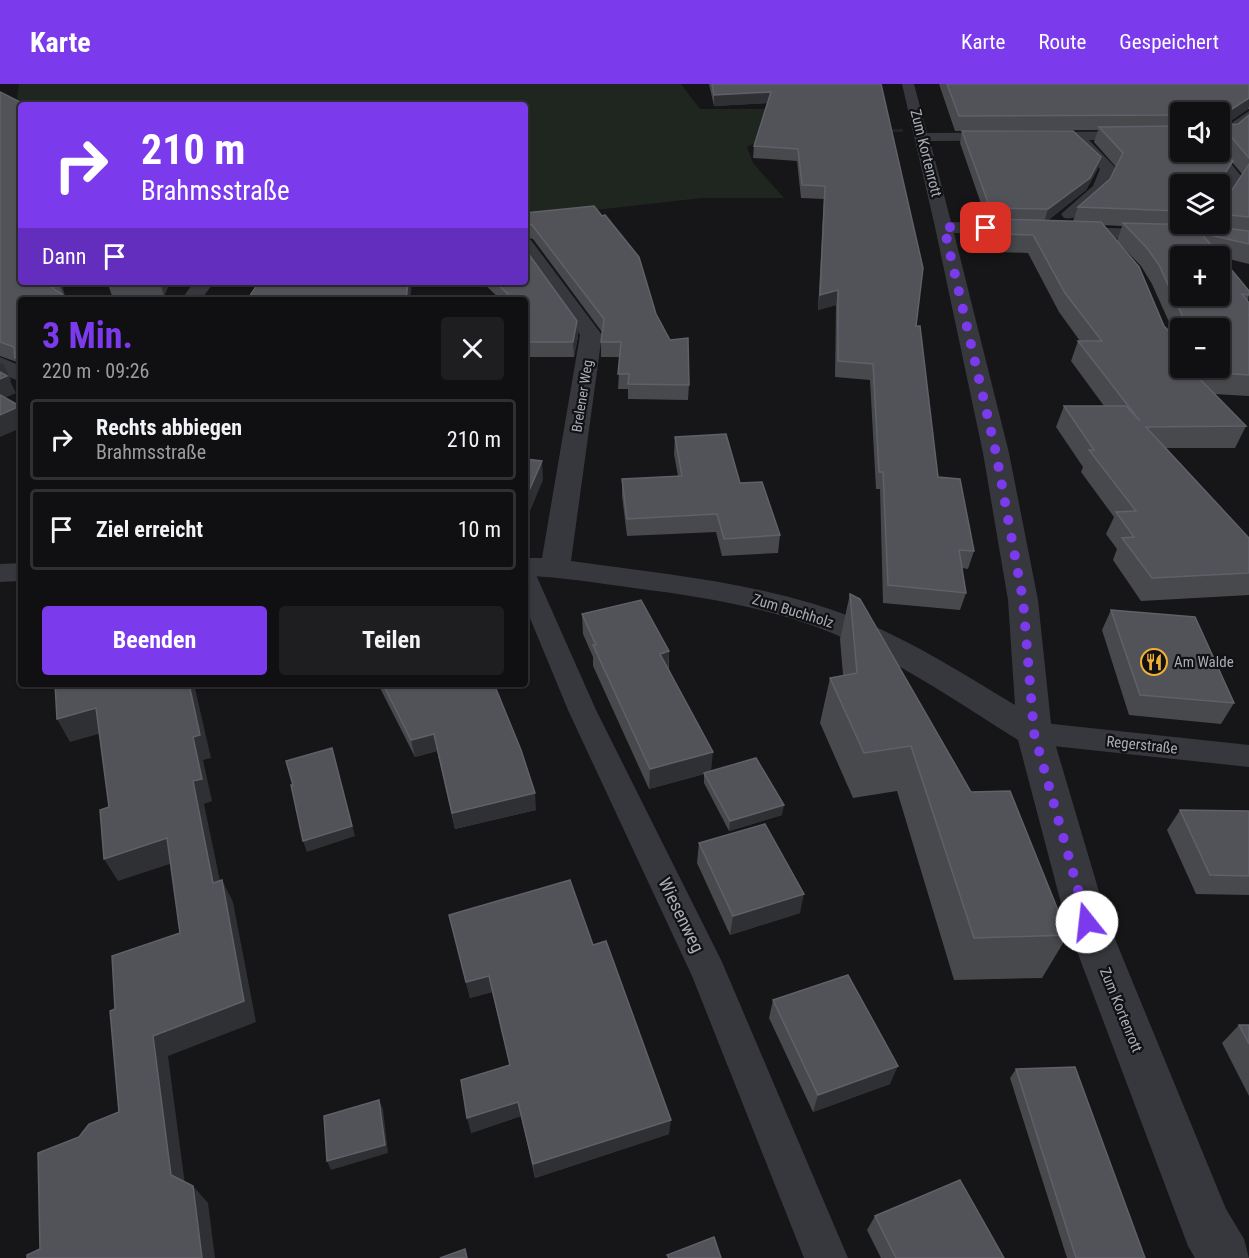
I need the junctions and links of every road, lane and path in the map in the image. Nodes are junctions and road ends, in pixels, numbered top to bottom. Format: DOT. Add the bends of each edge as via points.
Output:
graph roads {
  1 [pos="908,84"];
  2 [pos="1249,115"];
  3 [pos="1230,134"];
  4 [pos="1074,135"];
  5 [pos="1170,135"];
  6 [pos="920,137"];
  7 [pos="1223,162"];
  8 [pos="1230,186"];
  9 [pos="944,227"];
  10 [pos="1050,231"];
  11 [pos="1170,231"];
  12 [pos="1099,233"];
  13 [pos="1214,234"];
  14 [pos="1249,242"];
  15 [pos="528,248"];
  16 [pos="1113,249"];
  17 [pos="0,364"];
  18 [pos="18,373"];
  19 [pos="535,571"];
  20 [pos="18,572"];
  21 [pos="0,573"];
  22 [pos="1034,733"];
  23 [pos="1249,756"];
  24 [pos="826,1258"];
  25 [pos="1226,1258"];
  1 -- 6 [label="street, Zum Kortenrott"];
  2 -- 3 [label="street"];
  4 -- 5 [label="street"];
  4 -- 6 [label="street"];
  4 -- 10 [label="street" via="1107,168 1106,180 1101,190"];
  6 -- 9 [label="street, Zum Kortenrott"];
  7 -- 8 [label="lane" via="1236,177"];
  9 -- 10 [label="street"];
  9 -- 22 [label="street, Zum Kortenrott" via="996,453 1023,600"];
  10 -- 12 [label="street"];
  11 -- 12 [label="street"];
  12 -- 16 [label="lane"];
  13 -- 14 [label="street"];
  15 -- 19 [label="street, Brelener Weg" via="591,335"];
  17 -- 18 [label="street"];
  19 -- 22 [label="street, Zum Buchholz" via="752,597 824,618 898,651"];
  19 -- 24 [label="lane, Wiesenweg" via="582,710 709,974"];
  20 -- 21 [label="street"];
  22 -- 23 [label="lane, Regerstraße"];
  22 -- 25 [label="street, Zum Kortenrott" via="1087,922 1207,1227"];
}
